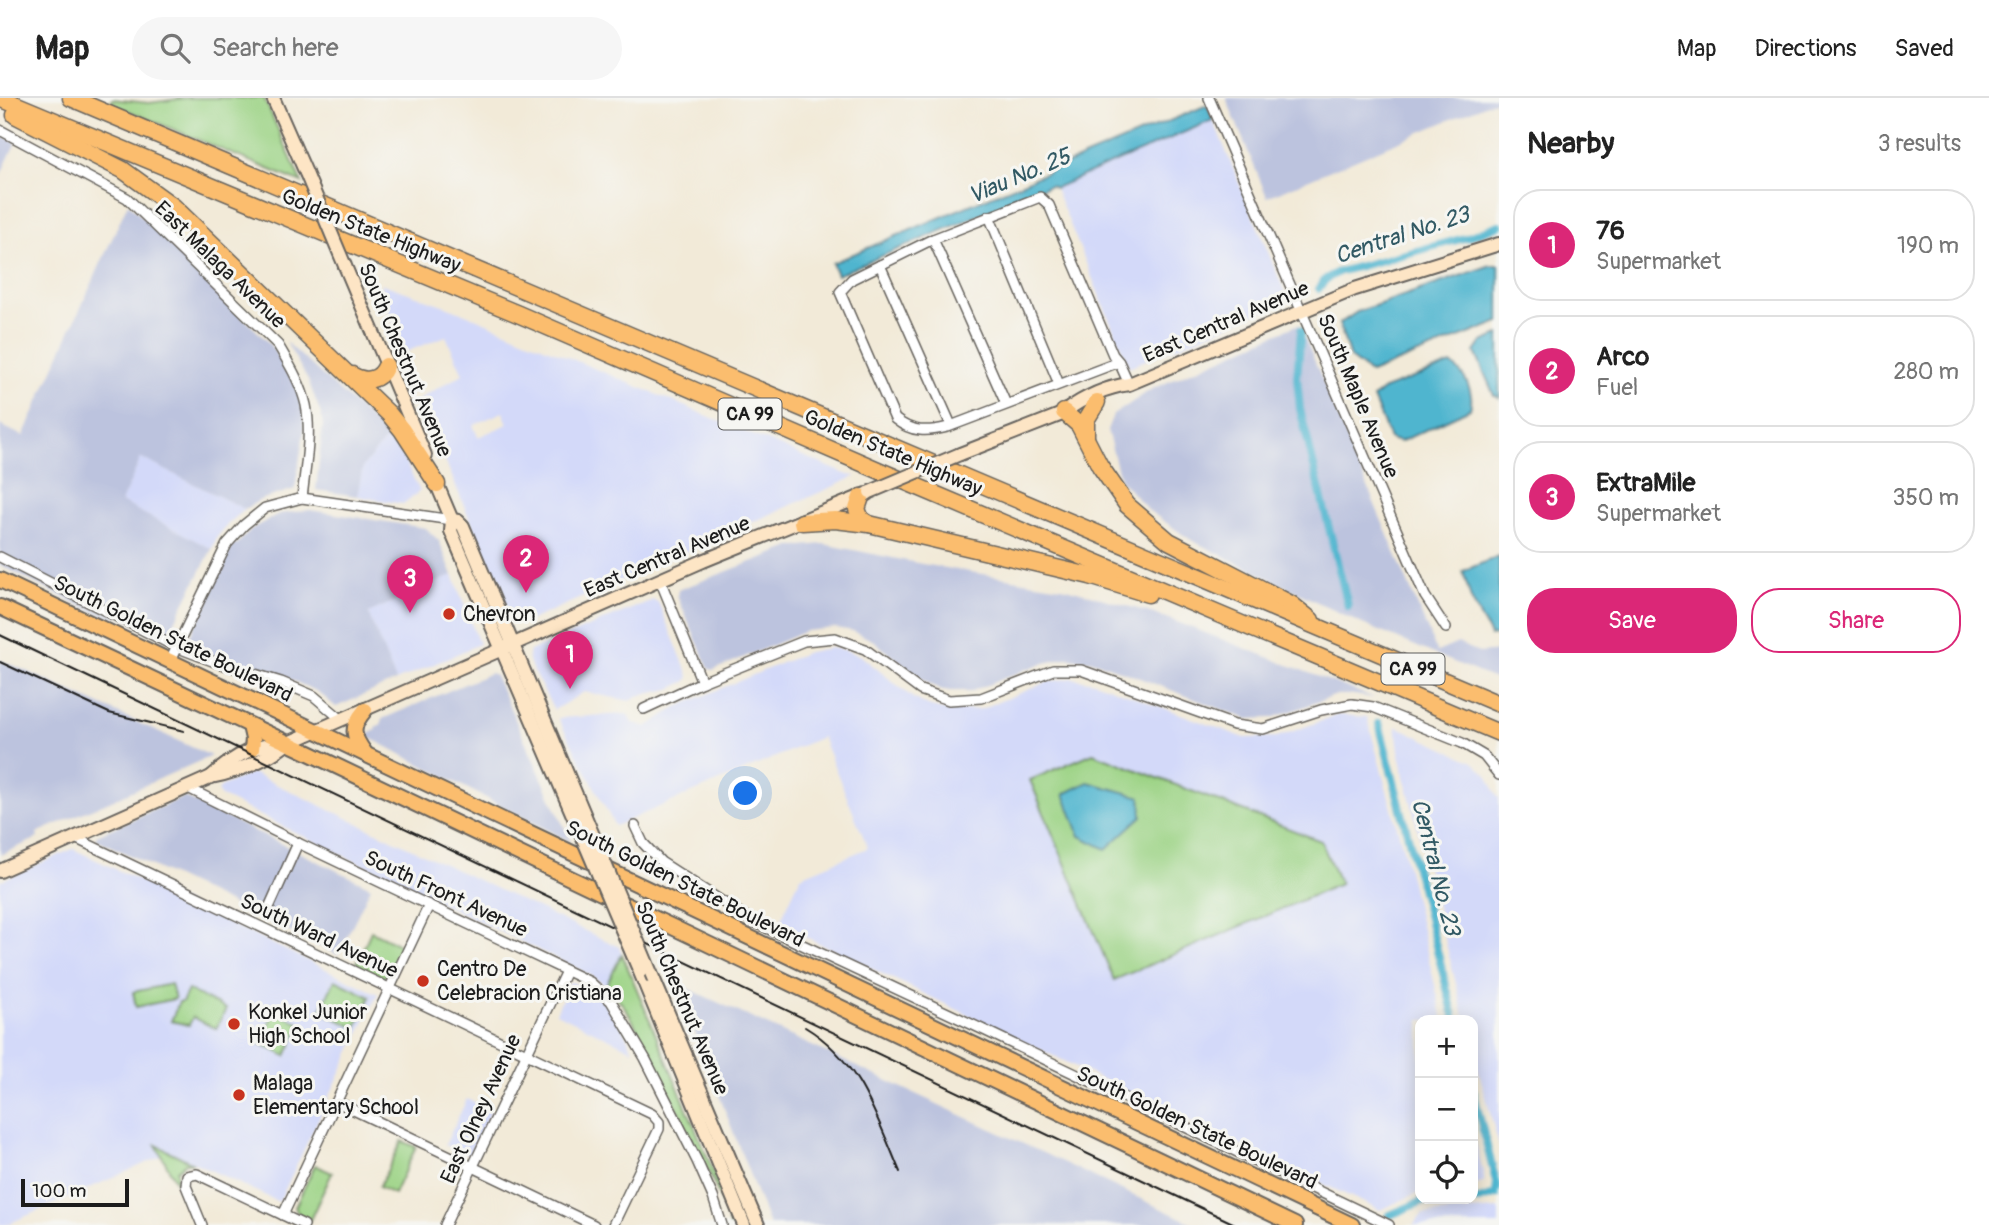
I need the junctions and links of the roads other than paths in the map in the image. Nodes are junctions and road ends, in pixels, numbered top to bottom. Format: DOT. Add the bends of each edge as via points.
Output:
graph roads {
  1 [pos="0,98"];
  2 [pos="71,98"];
  3 [pos="273,98"];
  4 [pos="1209,98"];
  5 [pos="0,108"];
  6 [pos="0,130"];
  7 [pos="989,216"];
  8 [pos="933,239"];
  9 [pos="1499,244"];
  10 [pos="880,265"];
  11 [pos="1301,310"];
  12 [pos="1119,362"];
  13 [pos="386,366"];
  14 [pos="347,372"];
  15 [pos="1059,384"];
  16 [pos="1129,384"];
  17 [pos="1097,402"];
  18 [pos="1006,404"];
  19 [pos="1064,412"];
  20 [pos="951,425"];
  21 [pos="1086,436"];
  22 [pos="437,484"];
  23 [pos="865,495"];
  24 [pos="302,498"];
  25 [pos="452,520"];
  26 [pos="803,522"];
  27 [pos="869,524"];
  28 [pos="0,557"];
  29 [pos="0,580"];
  30 [pos="660,580"];
  31 [pos="0,607"];
  32 [pos="1228,618"];
  33 [pos="1446,628"];
  34 [pos="1326,633"];
  35 [pos="514,645"];
  36 [pos="176,647"];
  37 [pos="501,650"];
  38 [pos="170,661"];
  39 [pos="702,681"];
  40 [pos="1499,705"];
  41 [pos="644,709"];
  42 [pos="365,710"];
  43 [pos="342,719"];
  44 [pos="250,726"];
  45 [pos="315,731"];
  46 [pos="1499,733"];
  47 [pos="288,743"];
  48 [pos="252,749"];
  49 [pos="366,755"];
  50 [pos="1499,775"];
  51 [pos="211,777"];
  52 [pos="188,788"];
  53 [pos="635,826"];
  54 [pos="75,838"];
  55 [pos="298,843"];
  56 [pos="0,871"];
  57 [pos="429,905"];
  58 [pos="267,912"];
  59 [pos="566,971"];
  60 [pos="390,989"];
  61 [pos="526,1054"];
  62 [pos="337,1102"];
  63 [pos="473,1167"];
  64 [pos="283,1215"];
  65 [pos="202,1225"];
  66 [pos="304,1225"];
  67 [pos="445,1225"];
  68 [pos="594,1225"];
  69 [pos="613,1225"];
  70 [pos="722,1225"];
  71 [pos="744,1225"];
  72 [pos="758,1225"];
  73 [pos="1295,1225"];
  74 [pos="1352,1225"];
  75 [pos="1389,1225"];
  1 -- 32 [label="highway, Golden State Highway / CA 99"];
  2 -- 34 [label="highway, Golden State Highway / CA 99"];
  3 -- 13 [label="main road, South Chestnut Avenue, bridge"];
  4 -- 11 [label="street, South Maple Avenue"];
  5 -- 14 [label="highway" via="123,170 163,199"];
  6 -- 24 [label="street, East Malaga Avenue" via="127,198 278,345 306,403 309,429"];
  7 -- 8 [label="street"];
  7 -- 12 [label="street" via="1033,198 1045,199"];
  7 -- 15 [label="street"];
  8 -- 10 [label="street"];
  8 -- 18 [label="street"];
  9 -- 11 [label="main road, East Central Avenue"];
  10 -- 20 [label="street"];
  10 -- 20 [label="street" via="852,279 840,292 862,346 895,419 922,431"];
  11 -- 16 [label="main road, East Central Avenue"];
  11 -- 33 [label="street, South Maple Avenue" via="1425,596"];
  12 -- 15 [label="street"];
  12 -- 16 [label="street"];
  13 -- 14 [label="highway" via="379,376 366,381"];
  13 -- 22 [label="main road, South Chestnut Avenue"];
  14 -- 22 [label="highway" via="397,422"];
  15 -- 18 [label="street"];
  16 -- 17 [label="main road, East Central Avenue"];
  16 -- 19 [label="main road, East Central Avenue" via="1076,403"];
  17 -- 19 [label="main road, East Central Avenue"];
  17 -- 21 [label="highway" via="1086,420"];
  18 -- 20 [label="street"];
  19 -- 21 [label="highway"];
  19 -- 23 [label="main road, East Central Avenue, bridge"];
  21 -- 34 [label="highway" via="1127,505 1170,541 1292,604"];
  22 -- 25 [label="main road, South Chestnut Avenue"];
  23 -- 26 [label="main road, East Central Avenue"];
  23 -- 27 [label="highway" via="856,509"];
  24 -- 25 [label="street"];
  24 -- 36 [label="street" via="265,509 235,534"];
  25 -- 35 [label="main road, South Chestnut Avenue" via="463,526"];
  25 -- 37 [label="main road, South Chestnut Avenue" via="451,531"];
  26 -- 27 [label="highway"];
  26 -- 30 [label="main road, East Central Avenue"];
  27 -- 32 [label="highway" via="1090,576"];
  28 -- 36 [label="street"];
  29 -- 38 [label="main road, South Golden State Boulevard"];
  30 -- 35 [label="main road, East Central Avenue"];
  30 -- 39 [label="street"];
  31 -- 44 [label="main road, South Golden State Boulevard"];
  32 -- 46 [label="highway, Golden State Highway / CA 99"];
  34 -- 40 [label="highway, Golden State Highway / CA 99"];
  35 -- 37 [label="main road, East Central Avenue"];
  35 -- 72 [label="main road, South Chestnut Avenue, bridge"];
  36 -- 38 [label="street"];
  36 -- 43 [label="street" via="314,695"];
  37 -- 42 [label="main road, East Central Avenue"];
  37 -- 71 [label="main road, South Chestnut Avenue, bridge"];
  38 -- 45 [label="main road, South Golden State Boulevard"];
  39 -- 41 [label="street"];
  39 -- 50 [label="street" via="804,641 835,638 865,649 920,690 949,700 981,698 1054,670 1081,670 1234,725 1263,729 1331,708 1352,704 1373,708 1462,743 1484,756"];
  42 -- 43 [label="main road, East Central Avenue"];
  42 -- 49 [label="main road" via="354,731"];
  43 -- 45 [label="main road, East Central Avenue"];
  44 -- 47 [label="main road, South Golden State Boulevard"];
  44 -- 48 [label="main road"];
  45 -- 47 [label="main road, East Central Avenue"];
  45 -- 49 [label="main road, South Golden State Boulevard"];
  47 -- 48 [label="main road, East Central Avenue"];
  47 -- 51 [label="main road, East Central Avenue" via="235,772"];
  47 -- 73 [label="main road, South Golden State Boulevard"];
  48 -- 51 [label="main road, East Central Avenue" via="230,759"];
  49 -- 74 [label="main road, South Golden State Boulevard"];
  51 -- 52 [label="main road, East Central Avenue"];
  52 -- 54 [label="main road, East Central Avenue"];
  52 -- 55 [label="street, South Front Avenue"];
  53 -- 75 [label="street" via="661,862 754,922"];
  54 -- 56 [label="main road, East Central Avenue"];
  54 -- 60 [label="street, South Ward Avenue"];
  55 -- 57 [label="street, South Front Avenue"];
  55 -- 58 [label="street"];
  57 -- 59 [label="street, South Front Avenue"];
  57 -- 60 [label="street"];
  59 -- 61 [label="street, East Olney Avenue"];
  59 -- 70 [label="street, South Front Avenue" via="602,991 620,1013 697,1161"];
  60 -- 61 [label="street, South Ward Avenue"];
  60 -- 62 [label="street"];
  61 -- 63 [label="street, East Olney Avenue"];
  61 -- 69 [label="street, South Ward Avenue" via="652,1114 659,1122"];
  62 -- 63 [label="street"];
  62 -- 64 [label="street"];
  63 -- 67 [label="street, East Olney Avenue"];
  63 -- 68 [label="street"];
  64 -- 65 [label="street" via="197,1174 187,1176 186,1186"];
  64 -- 66 [label="street"];
}
